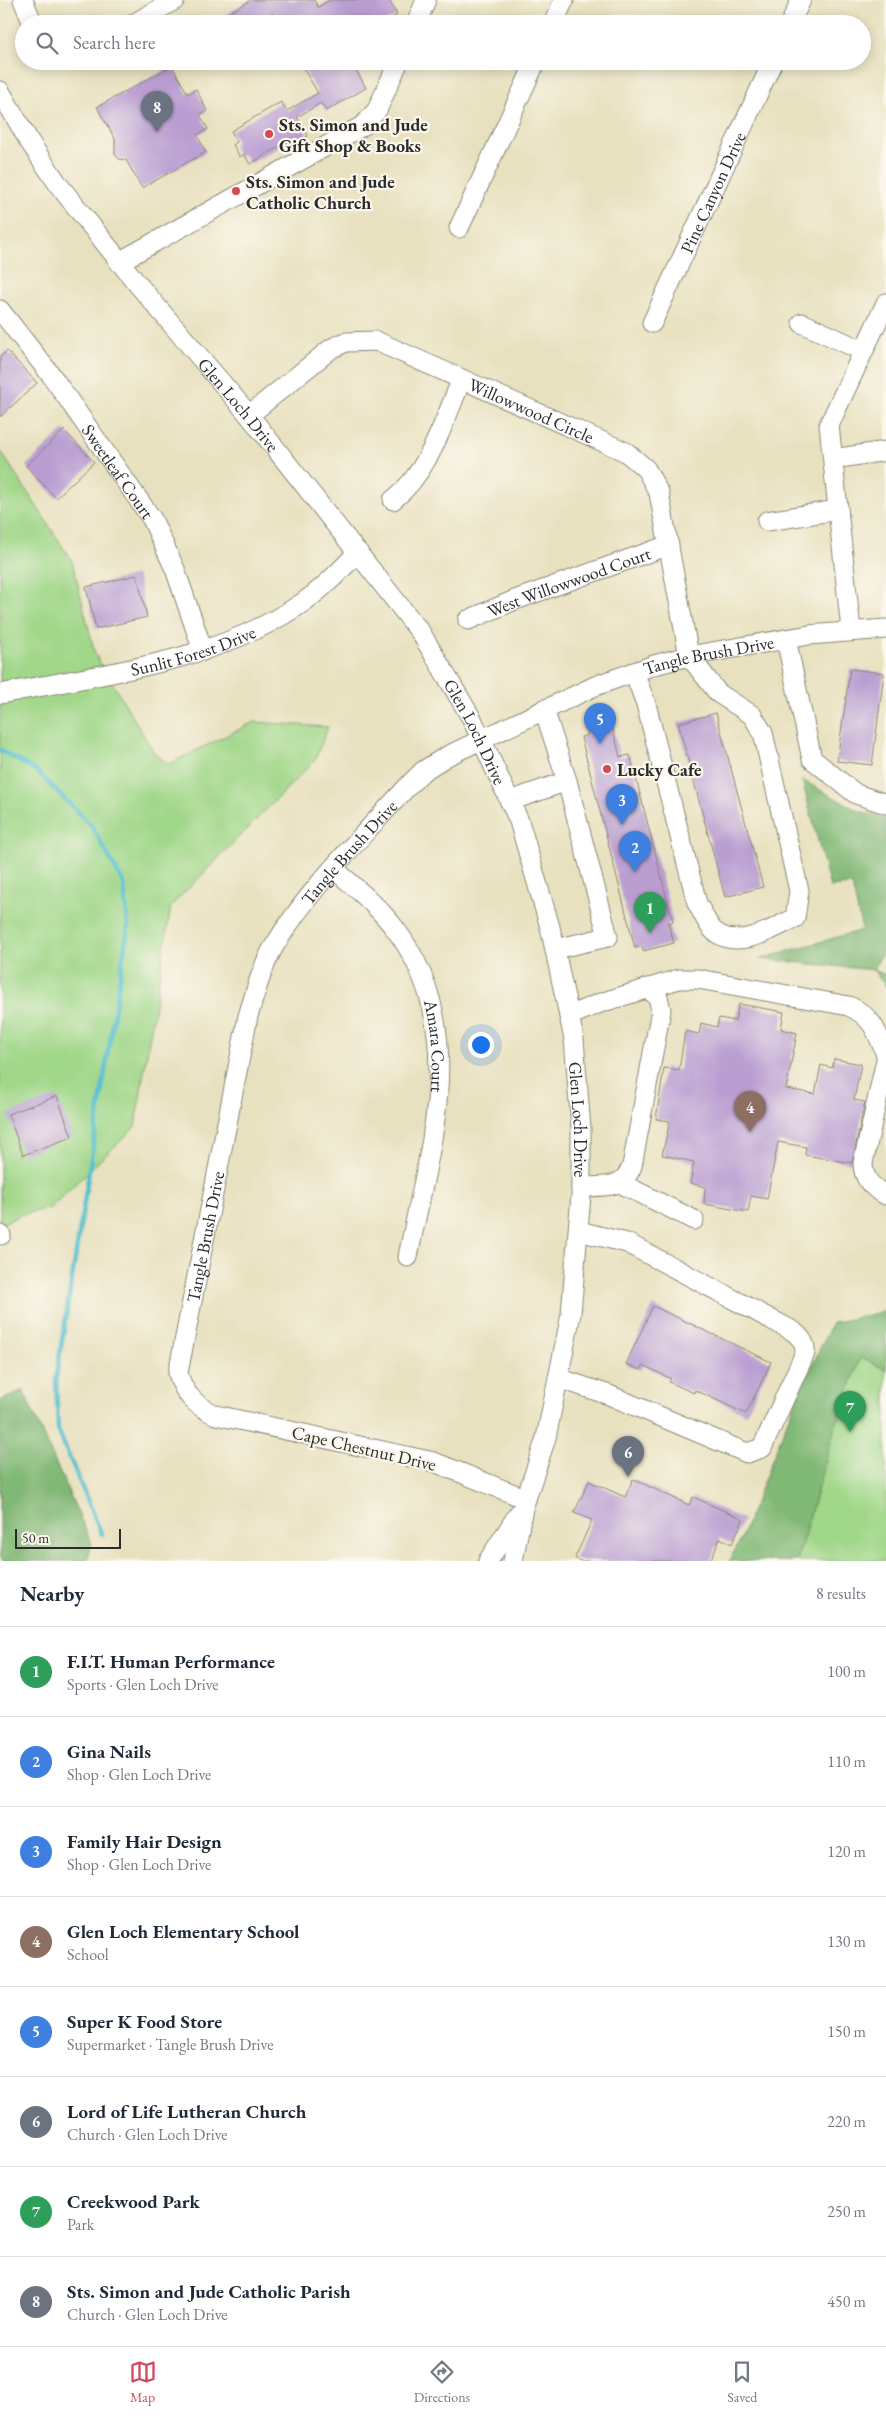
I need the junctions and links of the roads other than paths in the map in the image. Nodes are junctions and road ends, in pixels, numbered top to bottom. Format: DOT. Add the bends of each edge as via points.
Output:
graph roads {
  1 [pos="23,0"];
  2 [pos="175,0"];
  3 [pos="426,0"];
  4 [pos="564,0"];
  5 [pos="801,0"];
  6 [pos="29,15"];
  7 [pos="149,15"];
  8 [pos="420,15"];
  9 [pos="557,15"];
  10 [pos="794,15"];
  11 [pos="395,70"];
  12 [pos="532,70"];
  13 [pos="769,70"];
  14 [pos="0,91"];
  15 [pos="458,228"];
  16 [pos="119,262"];
  17 [pos="885,308"];
  18 [pos="0,310"];
  19 [pos="652,323"];
  20 [pos="802,324"];
  21 [pos="863,351"];
  22 [pos="462,378"];
  23 [pos="249,415"];
  24 [pos="886,451"];
  25 [pos="833,459"];
  26 [pos="393,500"];
  27 [pos="838,510"];
  28 [pos="767,521"];
  29 [pos="669,545"];
  30 [pos="358,552"];
  31 [pos="468,620"];
  32 [pos="886,629"];
  33 [pos="851,630"];
  34 [pos="786,639"];
  35 [pos="203,651"];
  36 [pos="689,656"];
  37 [pos="634,672"];
  38 [pos="0,694"];
  39 [pos="544,709"];
  40 [pos="481,739"];
  41 [pos="567,781"];
  42 [pos="510,801"];
  43 [pos="886,804"];
  44 [pos="334,869"];
  45 [pos="555,949"];
  46 [pos="646,988"];
  47 [pos="569,1016"];
  48 [pos="886,1055"];
  49 [pos="886,1060"];
  50 [pos="620,1183"];
  51 [pos="581,1187"];
  52 [pos="886,1195"];
  53 [pos="694,1220"];
  54 [pos="579,1231"];
  55 [pos="408,1257"];
  56 [pos="558,1378"];
  57 [pos="199,1408"];
  58 [pos="525,1503"];
  59 [pos="488,1561"];
  60 [pos="513,1561"];
  1 -- 6 [label="street"];
  2 -- 7 [label="street"];
  3 -- 8 [label="street"];
  4 -- 9 [label="street"];
  5 -- 10 [label="street"];
  11 -- 16 [label="street" via="376,110 364,125"];
  12 -- 15 [label="street"];
  13 -- 19 [label="street, Pine Canyon Drive"];
  14 -- 16 [label="street, Glen Loch Drive" via="58,184"];
  16 -- 23 [label="street, Glen Loch Drive"];
  17 -- 21 [label="street"];
  18 -- 35 [label="street, Sweetleaf Court" via="52,375 152,518 175,569"];
  20 -- 21 [label="street"];
  21 -- 25 [label="street" via="829,425"];
  22 -- 23 [label="street, Willowwood Circle" via="376,341 346,342 316,360"];
  22 -- 26 [label="street" via="423,466 405,491"];
  22 -- 29 [label="street, Willowwood Circle" via="626,452 646,469 659,494"];
  23 -- 30 [label="street, Glen Loch Drive"];
  24 -- 25 [label="street"];
  25 -- 27 [label="street"];
  27 -- 28 [label="street"];
  27 -- 33 [label="street"];
  29 -- 31 [label="street, West Willowwood Court"];
  29 -- 36 [label="street, Willowwood Circle"];
  30 -- 35 [label="street, Sunlit Forest Drive" via="331,580 297,607 266,625"];
  30 -- 40 [label="street, Glen Loch Drive" via="421,633 446,672"];
  32 -- 33 [label="street, Tangle Brush Drive"];
  33 -- 34 [label="street, Tangle Brush Drive"];
  34 -- 36 [label="street, Tangle Brush Drive"];
  34 -- 43 [label="street" via="812,759 856,794"];
  35 -- 38 [label="street, Sunlit Forest Drive"];
  36 -- 37 [label="street, Tangle Brush Drive"];
  36 -- 37 [label="street" via="718,693 752,715 763,733 800,891 795,918 761,934 736,940 713,931 698,903 646,704"];
  37 -- 39 [label="street, Tangle Brush Drive"];
  39 -- 40 [label="street, Tangle Brush Drive"];
  39 -- 41 [label="street"];
  40 -- 42 [label="street, Glen Loch Drive"];
  40 -- 44 [label="street, Tangle Brush Drive" via="423,771"];
  41 -- 42 [label="street"];
  41 -- 45 [label="street" via="608,937"];
  42 -- 45 [label="street, Glen Loch Drive" via="528,848"];
  44 -- 55 [label="street, Amara Court" via="396,930 415,959 437,1023 440,1082"];
  44 -- 57 [label="street, Tangle Brush Drive" via="296,914 272,950 248,1016 178,1374 182,1389"];
  45 -- 47 [label="street, Glen Loch Drive"];
  46 -- 47 [label="street"];
  46 -- 48 [label="street" via="678,979 698,979 849,1006 863,1012 872,1022"];
  46 -- 50 [label="street" via="660,1002 659,1023 632,1166 628,1177"];
  47 -- 51 [label="street, Glen Loch Drive" via="574,1039 581,1129"];
  49 -- 52 [label="street" via="863,1164 863,1174 871,1186"];
  50 -- 51 [label="street"];
  50 -- 53 [label="street"];
  51 -- 54 [label="street, Glen Loch Drive"];
  54 -- 56 [label="street, Glen Loch Drive" via="571,1314"];
  54 -- 56 [label="street" via="627,1243 793,1331 802,1339 805,1354 762,1448 747,1453 609,1395"];
  56 -- 58 [label="street, Glen Loch Drive" via="546,1438"];
  57 -- 58 [label="street, Cape Chestnut Drive" via="235,1420 434,1462"];
  58 -- 59 [label="street, Glen Loch Drive"];
  58 -- 60 [label="street, Glen Loch Drive"];
}
